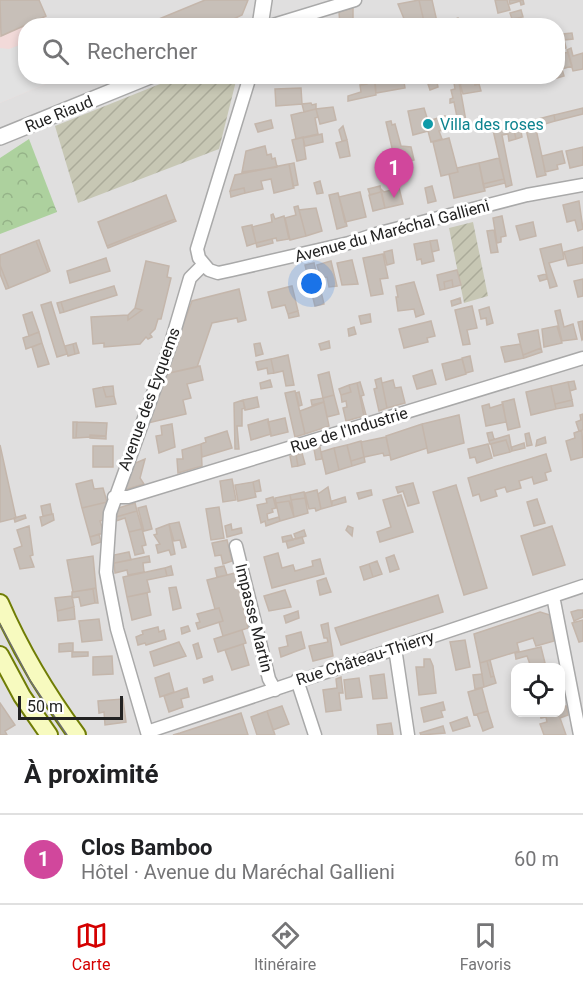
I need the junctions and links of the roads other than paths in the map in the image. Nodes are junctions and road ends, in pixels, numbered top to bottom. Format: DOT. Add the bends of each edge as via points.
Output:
graph roads {
  1 [pos="264,0"];
  2 [pos="356,0"];
  3 [pos="261,18"];
  4 [pos="296,18"];
  5 [pos="130,84"];
  6 [pos="248,84"];
  7 [pos="0,137"];
  8 [pos="583,185"];
  9 [pos="203,265"];
  10 [pos="583,358"];
  11 [pos="114,497"];
  12 [pos="236,546"];
  13 [pos="583,586"];
  14 [pos="553,596"];
  15 [pos="0,603"];
  16 [pos="395,648"];
  17 [pos="0,655"];
  18 [pos="297,680"];
  19 [pos="275,690"];
  20 [pos="147,732"];
  21 [pos="49,735"];
  22 [pos="77,735"];
  23 [pos="315,735"];
  24 [pos="408,735"];
  25 [pos="580,735"];
  1 -- 3 [label="street"];
  2 -- 4 [label="street"];
  5 -- 7 [label="street, Rue Riaud"];
  6 -- 9 [label="street" via="197,249"];
  8 -- 9 [label="street, Avenue du Maréchal Gallieni" via="527,195 259,265 218,273"];
  9 -- 11 [label="street, Avenue des Eyquems" via="190,278 170,346"];
  10 -- 11 [label="street, Rue de l'Industrie" via="128,497"];
  11 -- 20 [label="street, Avenue des Eyquems" via="106,572 117,629"];
  12 -- 19 [label="street, Impasse Martin"];
  13 -- 14 [label="street, Rue Château-Thierry"];
  14 -- 16 [label="street, Rue Château-Thierry"];
  14 -- 25 [label="street"];
  15 -- 22 [label="main road" via="21,651"];
  16 -- 18 [label="street, Rue Château-Thierry"];
  16 -- 24 [label="street"];
  17 -- 21 [label="main road"];
  18 -- 19 [label="street, Rue Château-Thierry"];
  18 -- 23 [label="street"];
  19 -- 20 [label="street, Rue Château-Thierry"];
}
